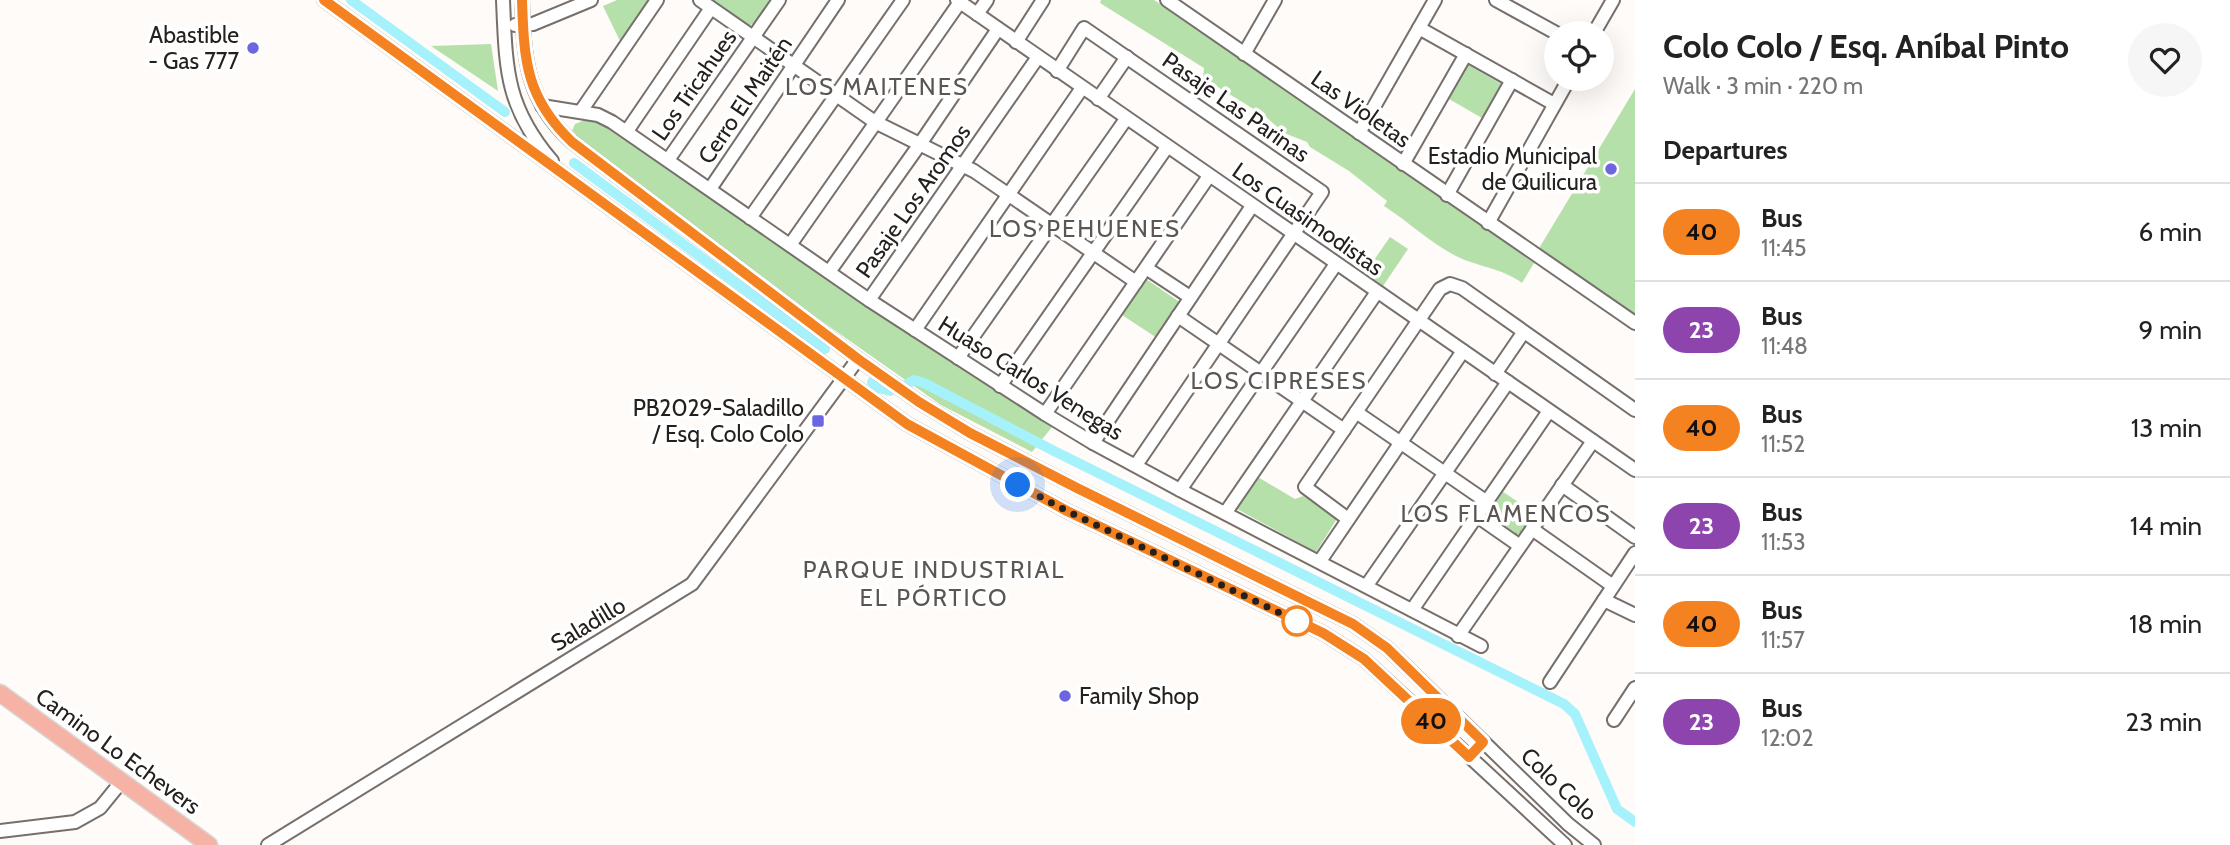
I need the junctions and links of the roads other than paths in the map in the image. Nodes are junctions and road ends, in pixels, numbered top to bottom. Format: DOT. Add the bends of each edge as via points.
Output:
graph roads {
  1 [pos="324,0"];
  2 [pos="503,0"];
  3 [pos="522,0"];
  4 [pos="591,0"];
  5 [pos="657,0"];
  6 [pos="700,0"];
  7 [pos="779,0"];
  8 [pos="838,0"];
  9 [pos="902,0"];
  10 [pos="987,0"];
  11 [pos="1042,0"];
  12 [pos="1167,0"];
  13 [pos="1275,0"];
  14 [pos="1435,0"];
  15 [pos="1496,0"];
  16 [pos="1613,0"];
  17 [pos="959,1"];
  18 [pos="711,8"];
  19 [pos="977,14"];
  20 [pos="1601,21"];
  21 [pos="504,24"];
  22 [pos="523,25"];
  23 [pos="1544,26"];
  24 [pos="1419,28"];
  25 [pos="998,29"];
  26 [pos="753,37"];
  27 [pos="1016,42"];
  28 [pos="1244,54"];
  29 [pos="1465,54"];
  30 [pos="1038,57"];
  31 [pos="1127,57"];
  32 [pos="794,66"];
  33 [pos="1057,71"];
  34 [pos="1511,80"];
  35 [pos="1082,88"];
  36 [pos="1562,91"];
  37 [pos="835,94"];
  38 [pos="1098,99"];
  39 [pos="1555,104"];
  40 [pos="542,106"];
  41 [pos="581,111"];
  42 [pos="519,113"];
  43 [pos="1126,118"];
  44 [pos="875,122"];
  45 [pos="502,130"];
  46 [pos="628,131"];
  47 [pos="564,134"];
  48 [pos="1359,134"];
  49 [pos="920,144"];
  50 [pos="1167,147"];
  51 [pos="668,160"];
  52 [pos="1403,164"];
  53 [pos="964,166"];
  54 [pos="1209,176"];
  55 [pos="566,177"];
  56 [pos="710,190"];
  57 [pos="1009,195"];
  58 [pos="1447,195"];
  59 [pos="1252,205"];
  60 [pos="750,218"];
  61 [pos="1488,223"];
  62 [pos="1053,225"];
  63 [pos="1294,235"];
  64 [pos="790,245"];
  65 [pos="1094,253"];
  66 [pos="1336,264"];
  67 [pos="1146,268"];
  68 [pos="829,272"];
  69 [pos="1136,282"];
  70 [pos="1377,292"];
  71 [pos="1190,297"];
  72 [pos="869,300"];
  73 [pos="1178,316"];
  74 [pos="1419,321"];
  75 [pos="1635,323"];
  76 [pos="915,330"];
  77 [pos="1523,333"];
  78 [pos="1219,344"];
  79 [pos="1463,351"];
  80 [pos="958,358"];
  81 [pos="858,359"];
  82 [pos="1261,373"];
  83 [pos="1495,374"];
  84 [pos="842,379"];
  85 [pos="1508,382"];
  86 [pos="1000,386"];
  87 [pos="1302,401"];
  88 [pos="1635,410"];
  89 [pos="1549,411"];
  90 [pos="1356,412"];
  91 [pos="1045,414"];
  92 [pos="1344,430"];
  93 [pos="1593,441"];
  94 [pos="1093,443"];
  95 [pos="1400,443"];
  96 [pos="1136,465"];
  97 [pos="1635,470"];
  98 [pos="1445,473"];
  99 [pos="1067,483"];
  100 [pos="1562,485"];
  101 [pos="1181,490"];
  102 [pos="1084,491"];
  103 [pos="1487,502"];
  104 [pos="1056,505"];
  105 [pos="1226,512"];
  106 [pos="1073,514"];
  107 [pos="1477,516"];
  108 [pos="1348,519"];
  109 [pos="1532,529"];
  110 [pos="1635,537"];
  111 [pos="1520,546"];
  112 [pos="1635,553"];
  113 [pos="1320,561"];
  114 [pos="1367,585"];
  115 [pos="1613,586"];
  116 [pos="1604,600"];
  117 [pos="1412,610"];
  118 [pos="1635,615"];
  119 [pos="1458,636"];
  120 [pos="1481,646"];
  121 [pos="1550,682"];
  122 [pos="1635,688"];
  123 [pos="0,693"];
  124 [pos="1614,720"];
  125 [pos="1483,742"];
  126 [pos="1496,754"];
  127 [pos="1469,757"];
  128 [pos="1482,769"];
  129 [pos="122,781"];
  130 [pos="0,831"];
  131 [pos="209,845"];
  132 [pos="268,845"];
  133 [pos="1565,845"];
  134 [pos="1594,845"];
  1 -- 45 [label="street, Colo Colo"];
  2 -- 21 [label="street, Colo Colo"];
  3 -- 22 [label="street, Colo Colo"];
  4 -- 22 [label="street"];
  5 -- 41 [label="street"];
  6 -- 18 [label="street"];
  7 -- 26 [label="street, Los Tricahues"];
  8 -- 32 [label="street, Cerro El Maitén"];
  9 -- 37 [label="street"];
  10 -- 19 [label="street"];
  11 -- 27 [label="street"];
  12 -- 28 [label="street, Las Violetas"];
  13 -- 28 [label="street"];
  14 -- 24 [label="street"];
  15 -- 23 [label="street"];
  16 -- 20 [label="street"];
  17 -- 19 [label="street, Los Cuasimodistas"];
  17 -- 44 [label="street"];
  18 -- 26 [label="street"];
  18 -- 46 [label="street"];
  19 -- 25 [label="street, Los Cuasimodistas"];
  21 -- 22 [label="street"];
  21 -- 42 [label="street, Colo Colo" via="507,75"];
  22 -- 40 [label="street, Colo Colo" via="527,65"];
  24 -- 29 [label="street"];
  24 -- 48 [label="street"];
  25 -- 27 [label="street, Los Cuasimodistas"];
  25 -- 49 [label="street"];
  26 -- 32 [label="street"];
  26 -- 51 [label="street, Los Tricahues"];
  27 -- 30 [label="street, Los Cuasimodistas"];
  28 -- 48 [label="street, Las Violetas"];
  29 -- 34 [label="street"];
  29 -- 52 [label="street"];
  30 -- 33 [label="street, Los Cuasimodistas"];
  30 -- 53 [label="street, Pasaje Los Aromos"];
  31 -- 33 [label="street, Pasaje Las Parinas" via="1084,28"];
  31 -- 38 [label="street, Pasaje Las Parinas"];
  31 -- 63 [label="street, Pasaje Las Parinas" via="1322,192"];
  32 -- 37 [label="street"];
  32 -- 56 [label="street, Cerro El Maitén"];
  33 -- 35 [label="street, Los Cuasimodistas"];
  34 -- 39 [label="street"];
  34 -- 58 [label="street"];
  35 -- 38 [label="street, Los Cuasimodistas"];
  35 -- 57 [label="street"];
  36 -- 39 [label="street"];
  37 -- 44 [label="street"];
  37 -- 60 [label="street"];
  38 -- 43 [label="street, Los Cuasimodistas"];
  39 -- 61 [label="street"];
  40 -- 41 [label="street, Huaso Carlos Venegas"];
  40 -- 47 [label="street, Colo Colo"];
  41 -- 46 [label="street, Huaso Carlos Venegas" via="600,115"];
  41 -- 47 [label="street" via="570,116"];
  42 -- 45 [label="street" via="512,125"];
  42 -- 55 [label="street, Colo Colo" via="537,144"];
  43 -- 50 [label="street, Los Cuasimodistas"];
  43 -- 62 [label="street"];
  44 -- 49 [label="street"];
  44 -- 64 [label="street"];
  45 -- 55 [label="street, Colo Colo"];
  46 -- 51 [label="street, Huaso Carlos Venegas"];
  47 -- 81 [label="street, Colo Colo"];
  48 -- 52 [label="street, Las Violetas"];
  49 -- 53 [label="street"];
  49 -- 68 [label="street"];
  50 -- 54 [label="street, Los Cuasimodistas"];
  50 -- 65 [label="street"];
  51 -- 56 [label="street, Huaso Carlos Venegas"];
  52 -- 58 [label="street, Las Violetas"];
  53 -- 57 [label="street"];
  53 -- 72 [label="street, Pasaje Los Aromos"];
  54 -- 59 [label="street, Los Cuasimodistas"];
  54 -- 67 [label="street"];
  55 -- 84 [label="street, Colo Colo"];
  56 -- 60 [label="street, Huaso Carlos Venegas"];
  57 -- 62 [label="street"];
  57 -- 76 [label="street"];
  58 -- 61 [label="street, Las Violetas"];
  59 -- 63 [label="street, Los Cuasimodistas"];
  59 -- 71 [label="street"];
  60 -- 64 [label="street, Huaso Carlos Venegas"];
  61 -- 75 [label="street, Las Violetas"];
  62 -- 65 [label="street"];
  62 -- 80 [label="street"];
  63 -- 66 [label="street, Los Cuasimodistas"];
  63 -- 78 [label="street"];
  64 -- 68 [label="street, Huaso Carlos Venegas"];
  65 -- 69 [label="street"];
  65 -- 86 [label="street"];
  66 -- 70 [label="street, Los Cuasimodistas"];
  66 -- 82 [label="street"];
  67 -- 69 [label="street"];
  67 -- 71 [label="street"];
  68 -- 72 [label="street, Huaso Carlos Venegas"];
  69 -- 91 [label="street"];
  70 -- 74 [label="street, Los Cuasimodistas"];
  70 -- 87 [label="street"];
  71 -- 73 [label="street"];
  72 -- 76 [label="street, Huaso Carlos Venegas"];
  73 -- 78 [label="street"];
  73 -- 94 [label="street"];
  74 -- 77 [label="street" via="1440,289 1450,284"];
  74 -- 79 [label="street, Los Cuasimodistas"];
  74 -- 90 [label="street"];
  76 -- 80 [label="street, Huaso Carlos Venegas"];
  77 -- 83 [label="street"];
  77 -- 88 [label="street"];
  78 -- 82 [label="street"];
  78 -- 96 [label="street"];
  79 -- 83 [label="street, Los Cuasimodistas"];
  79 -- 95 [label="street"];
  80 -- 86 [label="street, Huaso Carlos Venegas"];
  81 -- 84 [label="street, Saladillo"];
  81 -- 99 [label="street, Colo Colo" via="970,433"];
  82 -- 87 [label="street"];
  82 -- 101 [label="street"];
  83 -- 85 [label="street, Los Cuasimodistas"];
  84 -- 104 [label="street, Colo Colo" via="907,424"];
  84 -- 132 [label="street, Saladillo" via="692,584"];
  85 -- 89 [label="street, Los Cuasimodistas"];
  85 -- 98 [label="street"];
  86 -- 91 [label="street, Huaso Carlos Venegas"];
  87 -- 92 [label="street"];
  87 -- 105 [label="street"];
  89 -- 93 [label="street, Los Cuasimodistas"];
  89 -- 103 [label="street"];
  90 -- 92 [label="street"];
  90 -- 95 [label="street"];
  91 -- 94 [label="street, Huaso Carlos Venegas"];
  92 -- 108 [label="street" via="1305,487"];
  93 -- 97 [label="street, Los Cuasimodistas"];
  93 -- 100 [label="street"];
  94 -- 96 [label="street, Huaso Carlos Venegas"];
  95 -- 98 [label="street"];
  95 -- 108 [label="street"];
  96 -- 101 [label="street, Huaso Carlos Venegas"];
  98 -- 103 [label="street"];
  98 -- 114 [label="street"];
  99 -- 102 [label="street, Colo Colo"];
  99 -- 104 [label="street"];
  100 -- 109 [label="street"];
  100 -- 110 [label="street"];
  101 -- 105 [label="street, Huaso Carlos Venegas"];
  102 -- 106 [label="street"];
  102 -- 125 [label="street, Colo Colo" via="1353,624 1387,648"];
  103 -- 107 [label="street"];
  104 -- 106 [label="street, Colo Colo"];
  105 -- 113 [label="street, Huaso Carlos Venegas"];
  106 -- 127 [label="street, Colo Colo" via="1345,646"];
  107 -- 111 [label="street"];
  107 -- 117 [label="street"];
  108 -- 113 [label="street"];
  109 -- 111 [label="street"];
  109 -- 115 [label="street"];
  111 -- 119 [label="street"];
  112 -- 115 [label="street"];
  113 -- 114 [label="street, Huaso Carlos Venegas"];
  114 -- 117 [label="street, Huaso Carlos Venegas"];
  115 -- 116 [label="street"];
  116 -- 118 [label="street"];
  116 -- 121 [label="street"];
  117 -- 119 [label="street, Huaso Carlos Venegas"];
  119 -- 120 [label="street, Huaso Carlos Venegas"];
  122 -- 124 [label="street"];
  123 -- 129 [label="main road, Camino Lo Echevers"];
  125 -- 126 [label="street, Colo Colo"];
  125 -- 127 [label="street"];
  126 -- 128 [label="street, Colo Colo"];
  126 -- 134 [label="street, Colo Colo"];
  127 -- 128 [label="street, Colo Colo"];
  128 -- 133 [label="street, Colo Colo"];
  129 -- 130 [label="street" via="100,808 75,822"];
  129 -- 131 [label="main road, Camino Lo Echevers"];
}
